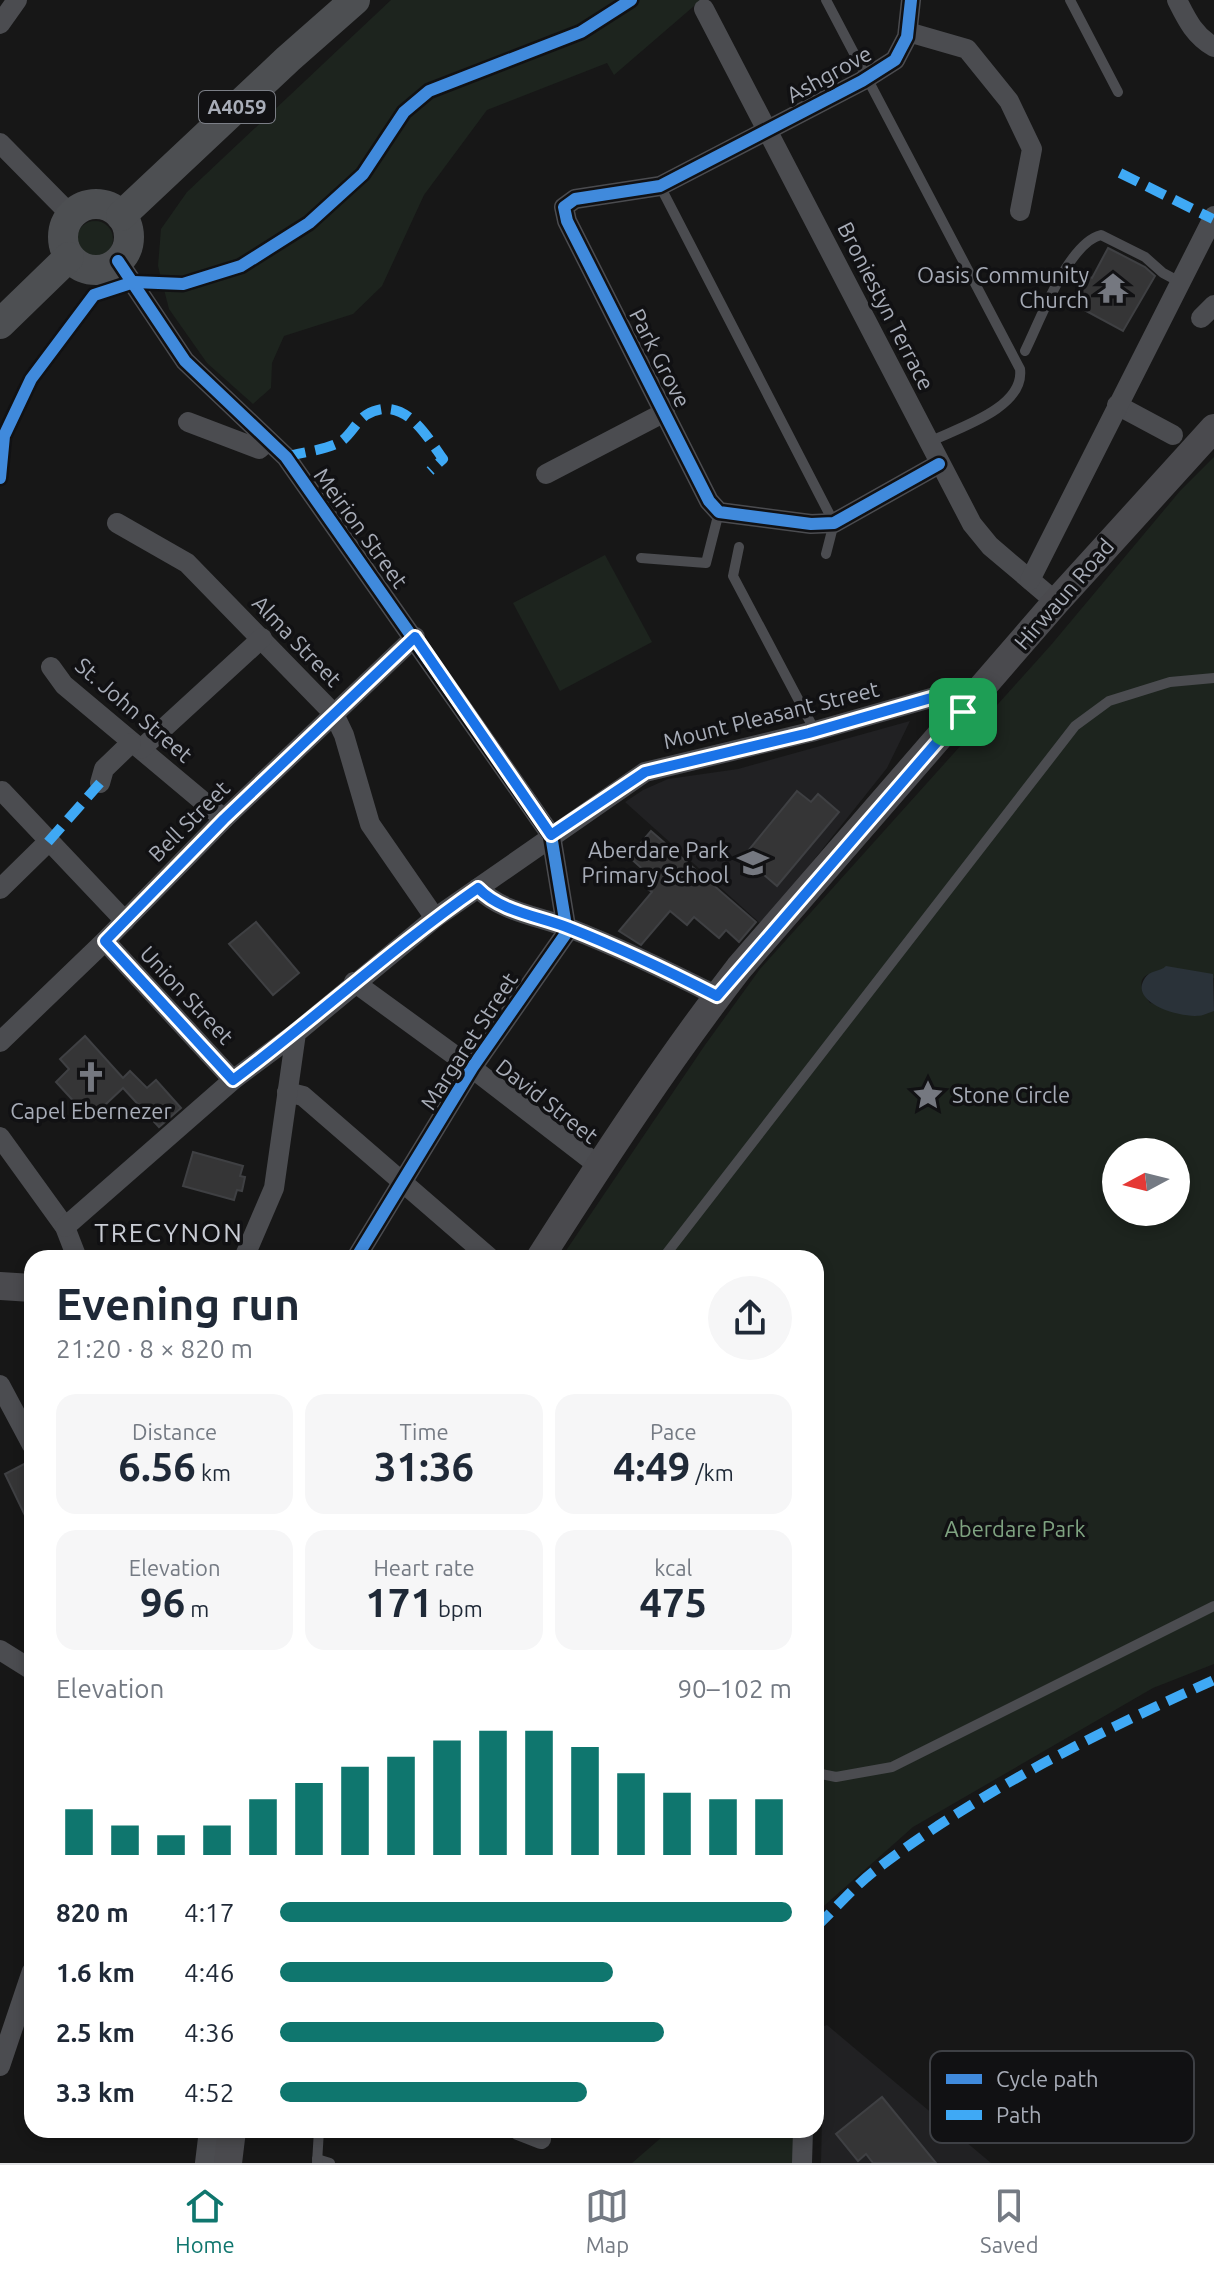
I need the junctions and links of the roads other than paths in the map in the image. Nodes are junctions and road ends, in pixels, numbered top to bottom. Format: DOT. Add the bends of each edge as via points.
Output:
graph roads {
  1 [pos="17,0"];
  2 [pos="355,0"];
  3 [pos="826,0"];
  4 [pos="911,0"];
  5 [pos="1070,0"];
  6 [pos="1177,0"];
  7 [pos="704,9"];
  8 [pos="0,24"];
  9 [pos="908,32"];
  10 [pos="1214,47"];
  11 [pos="866,79"];
  12 [pos="1118,92"];
  13 [pos="769,130"];
  14 [pos="0,143"];
  15 [pos="660,186"];
  16 [pos="1020,211"];
  17 [pos="71,215"];
  18 [pos="121,216"];
  19 [pos="1214,216"];
  20 [pos="69,257"];
  21 [pos="118,261"];
  22 [pos="1180,282"];
  23 [pos="0,324"];
  24 [pos="1025,351"];
  25 [pos="31,379"];
  26 [pos="1117,405"];
  27 [pos="665,412"];
  28 [pos="188,422"];
  29 [pos="1214,428"];
  30 [pos="1173,435"];
  31 [pos="268,441"];
  32 [pos="928,443"];
  33 [pos="939,464"];
  34 [pos="546,474"];
  35 [pos="0,478"];
  36 [pos="719,512"];
  37 [pos="117,523"];
  38 [pos="834,523"];
  39 [pos="739,547"];
  40 [pos="826,554"];
  41 [pos="641,558"];
  42 [pos="1030,580"];
  43 [pos="1056,602"];
  44 [pos="415,637"];
  45 [pos="262,638"];
  46 [pos="51,667"];
  47 [pos="1214,678"];
  48 [pos="963,712"];
  49 [pos="334,714"];
  50 [pos="815,731"];
  51 [pos="136,746"];
  52 [pos="100,783"];
  53 [pos="2,791"];
  54 [pos="224,819"];
  55 [pos="551,835"];
  56 [pos="48,842"];
  57 [pos="478,888"];
  58 [pos="0,889"];
  59 [pos="435,918"];
  60 [pos="125,921"];
  61 [pos="566,927"];
  62 [pos="105,941"];
  63 [pos="354,982"];
  64 [pos="717,996"];
  65 [pos="296,1033"];
  66 [pos="0,1042"];
  67 [pos="472,1068"];
  68 [pos="233,1080"];
  69 [pos="287,1092"];
  70 [pos="0,1137"];
  71 [pos="599,1166"];
  72 [pos="402,1184"];
  73 [pos="65,1227"];
  74 [pos="74,1250"];
  75 [pos="247,1250"];
  76 [pos="361,1250"];
  77 [pos="480,1250"];
  78 [pos="545,1250"];
  79 [pos="669,1250"];
  80 [pos="0,1286"];
  81 [pos="24,1288"];
  82 [pos="0,1385"];
  83 [pos="24,1430"];
  84 [pos="1214,1606"];
  85 [pos="0,1650"];
  86 [pos="24,1665"];
  87 [pos="824,1775"];
  88 [pos="24,1994"];
  89 [pos="1,2061"];
  90 [pos="208,2138"];
  91 [pos="231,2138"];
  92 [pos="318,2138"];
  93 [pos="803,2138"];
  94 [pos="317,2161"];
  95 [pos="205,2163"];
  96 [pos="228,2163"];
  97 [pos="330,2163"];
  98 [pos="802,2163"];
  1 -- 8 [label="street"];
  2 -- 18 [label="main road, A4059"];
  3 -- 11 [label="lane"];
  4 -- 9 [label="street, Ashgrove"];
  5 -- 12 [label="lane"];
  6 -- 10 [label="street" via="1190,27"];
  7 -- 13 [label="street, Broniestyn Terrace"];
  9 -- 11 [label="street, Ashgrove" via="895,60"];
  9 -- 16 [label="street" via="967,49 1009,101 1032,149"];
  11 -- 13 [label="street, Ashgrove"];
  11 -- 32 [label="lane" via="1020,369 1018,386 1005,404"];
  13 -- 15 [label="street, Park Grove"];
  13 -- 32 [label="street, Broniestyn Terrace"];
  14 -- 17 [label="street"];
  15 -- 27 [label="street, Park Grove" via="575,199 564,207"];
  15 -- 38 [label="lane"];
  17 -- 18 [label="main road" via="90,204 113,208"];
  17 -- 20 [label="main road" via="63,236"];
  18 -- 21 [label="main road" via="128,244"];
  19 -- 22 [label="street"];
  20 -- 21 [label="main road" via="91,270"];
  20 -- 23 [label="main road"];
  21 -- 31 [label="street, Meirion Street" via="185,361"];
  22 -- 24 [label="lane" via="1145,257 1094,236 1066,269"];
  22 -- 26 [label="street"];
  25 -- 35 [label="lane" via="4,436"];
  26 -- 30 [label="street"];
  26 -- 42 [label="street"];
  27 -- 34 [label="street"];
  27 -- 36 [label="street, Park Grove"];
  28 -- 31 [label="street" via="259,449"];
  29 -- 43 [label="main road, Hirwaun Road"];
  31 -- 44 [label="street, Meirion Street" via="286,457"];
  32 -- 33 [label="street, Broniestyn Terrace"];
  33 -- 38 [label="street"];
  33 -- 42 [label="street, Broniestyn Terrace" via="972,524"];
  36 -- 38 [label="street"];
  36 -- 41 [label="lane" via="706,563"];
  37 -- 45 [label="street, Alma Street" via="187,563"];
  38 -- 40 [label="lane"];
  39 -- 50 [label="lane" via="733,576"];
  42 -- 43 [label="street, Broniestyn Terrace"];
  43 -- 48 [label="main road, Hirwaun Road"];
  44 -- 49 [label="street, Bell Street"];
  44 -- 55 [label="street, Meirion Street"];
  45 -- 49 [label="street, Alma Street"];
  45 -- 51 [label="street"];
  46 -- 51 [label="street, St. John Street" via="64,685"];
  47 -- 79 [label="lane" via="1170,682 1109,701 1075,726"];
  48 -- 50 [label="street, Mount Pleasant Street" via="938,696"];
  48 -- 64 [label="main road, Hirwaun Road"];
  49 -- 54 [label="street, Bell Street"];
  49 -- 59 [label="street, Alma Street" via="370,824"];
  50 -- 55 [label="street, Mount Pleasant Street" via="645,772"];
  51 -- 52 [label="street" via="104,769"];
  51 -- 54 [label="street, St. John Street"];
  53 -- 56 [label="street"];
  54 -- 60 [label="street, Bell Street"];
  55 -- 57 [label="street, Mount Pleasant Street"];
  55 -- 61 [label="street"];
  56 -- 58 [label="street"];
  56 -- 60 [label="street"];
  57 -- 59 [label="street, Mount Pleasant Street"];
  57 -- 61 [label="street" via="500,904"];
  59 -- 63 [label="street, Mount Pleasant Street"];
  60 -- 62 [label="street, Bell Street"];
  61 -- 64 [label="street"];
  61 -- 67 [label="street, Margaret Street"];
  62 -- 66 [label="street, Bell Street"];
  62 -- 68 [label="street, Union Street"];
  63 -- 65 [label="street, Mount Pleasant Street"];
  63 -- 67 [label="street, David Street"];
  64 -- 71 [label="main road, Hirwaun Road"];
  65 -- 68 [label="street, Mount Pleasant Street"];
  65 -- 69 [label="street"];
  67 -- 71 [label="street, David Street"];
  67 -- 72 [label="street, Margaret Street"];
  68 -- 73 [label="street, Mount Pleasant Street"];
  69 -- 72 [label="street" via="303,1096"];
  69 -- 75 [label="street" via="274,1188"];
  70 -- 73 [label="street"];
  71 -- 78 [label="main road, Hirwaun Road"];
  72 -- 76 [label="street, Margaret Street"];
  72 -- 77 [label="street"];
  73 -- 74 [label="street"];
  80 -- 81 [label="main road"];
  82 -- 83 [label="street"];
  84 -- 87 [label="lane" via="892,1767"];
  85 -- 86 [label="street"];
  88 -- 89 [label="street"];
  90 -- 95 [label="street"];
  91 -- 96 [label="main road"];
  92 -- 94 [label="lane"];
  93 -- 98 [label="street"];
  94 -- 97 [label="lane"];
}
